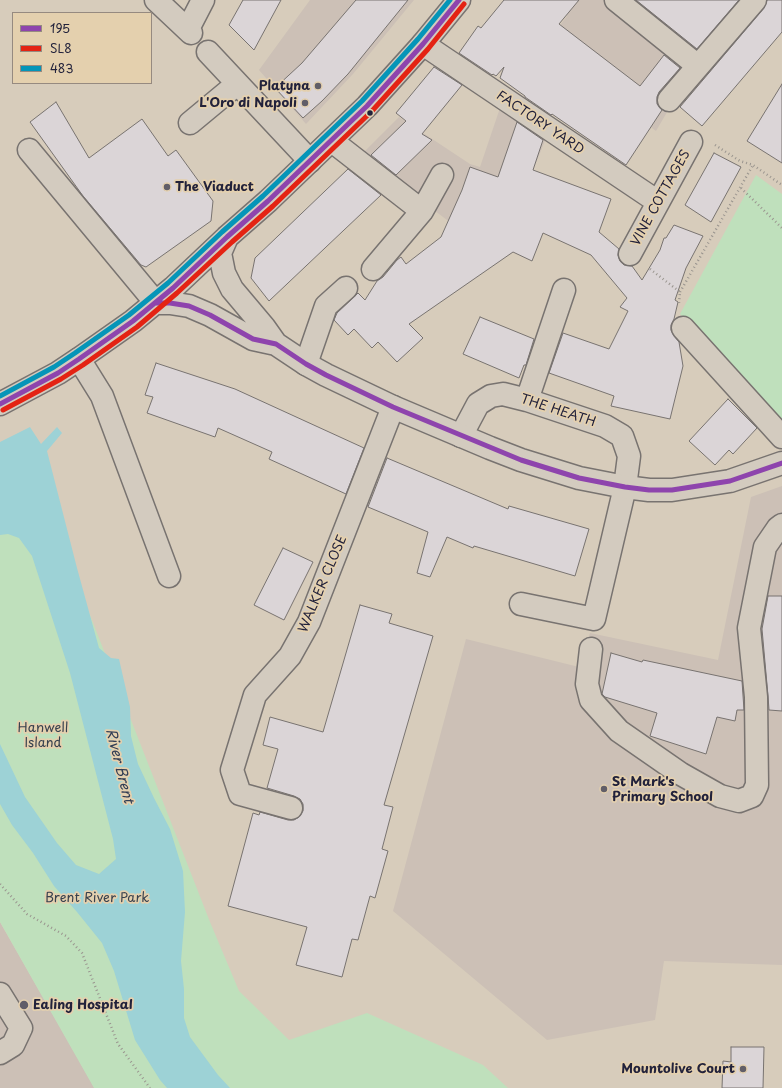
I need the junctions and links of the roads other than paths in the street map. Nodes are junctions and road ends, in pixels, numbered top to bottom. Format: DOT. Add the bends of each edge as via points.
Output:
graph roads {
  1 [pos="156,0"];
  2 [pos="203,0"];
  3 [pos="459,0"];
  4 [pos="616,0"];
  5 [pos="755,0"];
  6 [pos="423,44"];
  7 [pos="208,52"];
  8 [pos="698,66"];
  9 [pos="237,84"];
  10 [pos="669,100"];
  11 [pos="190,123"];
  12 [pos="332,140"];
  13 [pos="692,142"];
  14 [pos="29,150"];
  15 [pos="310,162"];
  16 [pos="442,175"];
  17 [pos="658,202"];
  18 [pos="422,211"];
  19 [pos="227,237"];
  20 [pos="630,254"];
  21 [pos="373,269"];
  22 [pos="346,288"];
  23 [pos="564,290"];
  24 [pos="156,303"];
  25 [pos="683,328"];
  26 [pos="276,344"];
  27 [pos="79,359"];
  28 [pos="306,364"];
  29 [pos="526,400"];
  30 [pos="0,404"];
  31 [pos="393,407"];
  32 [pos="461,436"];
  33 [pos="782,437"];
  34 [pos="782,463"];
  35 [pos="625,487"];
  36 [pos="782,525"];
  37 [pos="169,576"];
  38 [pos="521,604"];
  39 [pos="591,649"];
  40 [pos="291,808"];
  41 [pos="0,994"];
  42 [pos="0,1053"];
  1 -- 2 [label="street" via="189,31"];
  3 -- 6 [label="street"];
  4 -- 8 [label="street"];
  5 -- 8 [label="street"];
  6 -- 12 [label="street" via="367,106"];
  6 -- 17 [label="street, FACTORY YARD"];
  7 -- 9 [label="street"];
  8 -- 10 [label="street"];
  9 -- 11 [label="street"];
  9 -- 15 [label="street"];
  12 -- 15 [label="street"];
  12 -- 18 [label="street"];
  13 -- 17 [label="street, VINE COTTAGES"];
  14 -- 24 [label="street"];
  15 -- 19 [label="street"];
  16 -- 18 [label="street"];
  17 -- 20 [label="street, VINE COTTAGES"];
  18 -- 21 [label="street"];
  19 -- 24 [label="street"];
  19 -- 26 [label="street" via="220,253 224,273 232,289"];
  22 -- 28 [label="street" via="326,306"];
  23 -- 29 [label="street"];
  24 -- 26 [label="street" via="190,306 253,340"];
  24 -- 27 [label="street"];
  25 -- 33 [label="street"];
  26 -- 28 [label="street"];
  27 -- 30 [label="street"];
  27 -- 37 [label="street" via="102,396"];
  28 -- 31 [label="street"];
  29 -- 32 [label="street, THE HEATH" via="503,394 491,396 478,404"];
  29 -- 35 [label="street, THE HEATH" via="605,426 622,436 629,456"];
  31 -- 32 [label="street"];
  31 -- 40 [label="street, WALKER CLOSE" via="309,622 290,656 255,695 232,770 240,794"];
  32 -- 35 [label="street" via="552,470"];
  34 -- 35 [label="street" via="730,481 698,487 672,490"];
  35 -- 38 [label="street, THE HEATH" via="594,619"];
  36 -- 39 [label="street" via="765,547 749,628 756,697 757,785 752,796 739,801 720,796 681,774 619,731 591,700 587,684"];
  41 -- 42 [label="street" via="21,1028 13,1045"];
}
